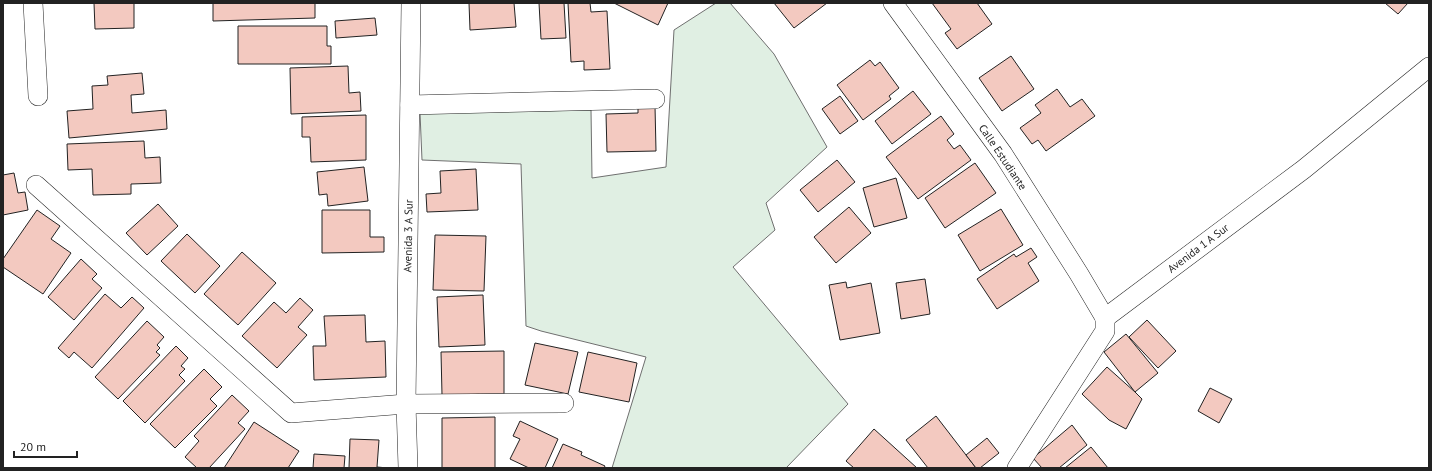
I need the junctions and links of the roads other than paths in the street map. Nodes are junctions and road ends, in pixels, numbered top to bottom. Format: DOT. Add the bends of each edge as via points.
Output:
graph roads {
  1 [pos="33,3"];
  2 [pos="411,3"];
  3 [pos="893,3"];
  4 [pos="1429,67"];
  5 [pos="38,96"];
  6 [pos="655,99"];
  7 [pos="410,105"];
  8 [pos="36,185"];
  9 [pos="1105,318"];
  10 [pos="564,403"];
  11 [pos="406,404"];
  12 [pos="408,468"];
  13 [pos="1017,468"];
  1 -- 5 [label="street"];
  2 -- 7 [label="street, Avenida 3 A Sur"];
  3 -- 9 [label="street, Calle Estudiante" via="1002,154"];
  4 -- 9 [label="street, Avenida 1 A Sur" via="1304,169"];
  6 -- 7 [label="street"];
  7 -- 11 [label="street, Avenida 3 A Sur"];
  8 -- 11 [label="street" via="291,413"];
  9 -- 13 [label="street" via="1105,331"];
  10 -- 11 [label="street"];
  11 -- 12 [label="street, Avenida 3 A Sur"];
}
